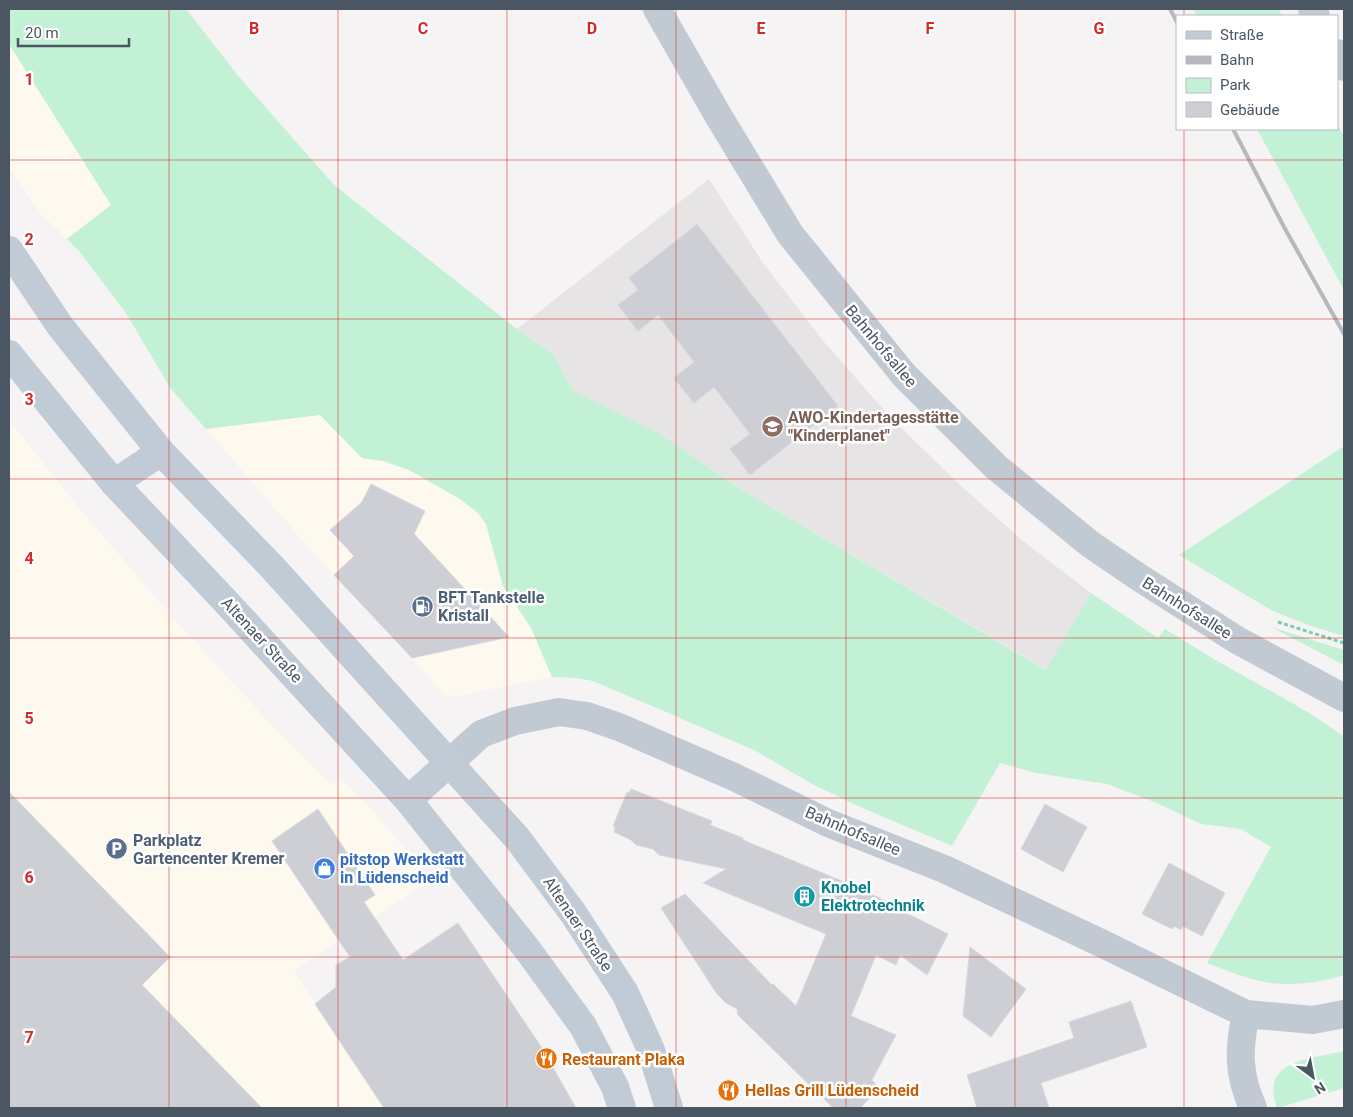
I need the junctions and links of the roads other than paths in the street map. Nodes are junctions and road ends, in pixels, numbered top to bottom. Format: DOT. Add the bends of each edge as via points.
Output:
graph roads {
  1 [pos="657,9"];
  2 [pos="1338,55"];
  3 [pos="1344,67"];
  4 [pos="9,250"];
  5 [pos="9,354"];
  6 [pos="160,452"];
  7 [pos="114,483"];
  8 [pos="1344,698"];
  9 [pos="449,763"];
  10 [pos="408,800"];
  11 [pos="1246,1014"];
  12 [pos="1344,1014"];
  13 [pos="622,1108"];
  14 [pos="669,1108"];
  15 [pos="1253,1108"];
  1 -- 8 [label="street, Bahnhofsallee" via="790,234 904,375 996,467 1090,544 1237,640"];
  2 -- 3 [label="street"];
  4 -- 6 [label="main road, Altenaer Straße" via="60,326"];
  5 -- 7 [label="main road, Altenaer Straße"];
  6 -- 7 [label="main road"];
  6 -- 9 [label="main road, Altenaer Straße" via="279,574"];
  7 -- 10 [label="main road, Altenaer Straße"];
  9 -- 10 [label="main road"];
  9 -- 11 [label="street, Bahnhofsallee" via="481,734 516,721 559,712 587,716 734,777 828,823 944,869"];
  9 -- 14 [label="main road, Altenaer Straße" via="517,838 573,912 624,992 650,1050"];
  10 -- 13 [label="main road, Altenaer Straße" via="527,949 582,1026 615,1087"];
  11 -- 12 [label="street, Bahnhofsallee" via="1313,1020"];
  11 -- 15 [label="street" via="1240,1054 1244,1089"];
}
